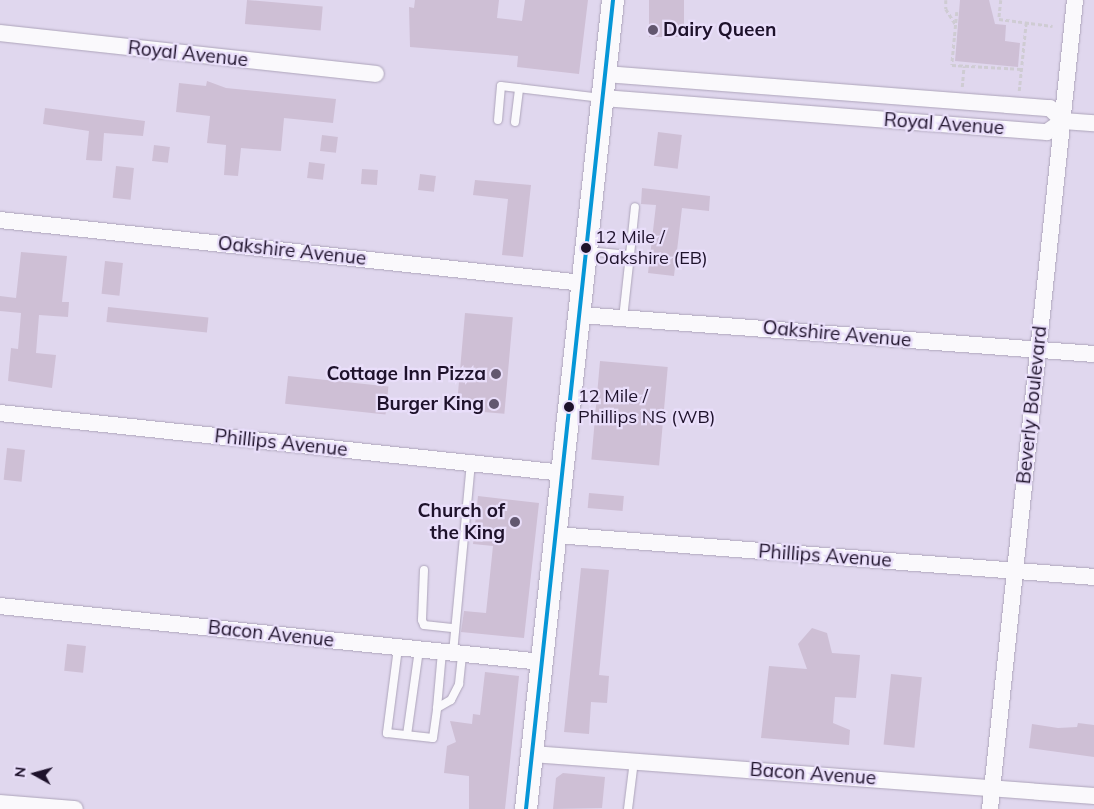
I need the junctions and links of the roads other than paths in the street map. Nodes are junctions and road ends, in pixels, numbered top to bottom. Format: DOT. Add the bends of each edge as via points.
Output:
graph roads {
  1 [pos="614,0"];
  2 [pos="1075,0"];
  3 [pos="0,34"];
  4 [pos="376,74"];
  5 [pos="606,74"];
  6 [pos="519,88"];
  7 [pos="824,90"];
  8 [pos="603,98"];
  9 [pos="821,115"];
  10 [pos="498,120"];
  11 [pos="1063,121"];
  12 [pos="515,122"];
  13 [pos="1094,123"];
  14 [pos="635,207"];
  15 [pos="0,220"];
  16 [pos="587,251"];
  17 [pos="630,255"];
  18 [pos="583,283"];
  19 [pos="580,315"];
  20 [pos="623,318"];
  21 [pos="1038,350"];
  22 [pos="1094,354"];
  23 [pos="0,414"];
  24 [pos="471,463"];
  25 [pos="563,473"];
  26 [pos="556,535"];
  27 [pos="424,570"];
  28 [pos="1015,571"];
  29 [pos="1094,577"];
  30 [pos="0,606"];
  31 [pos="452,628"];
  32 [pos="398,648"];
  33 [pos="420,650"];
  34 [pos="452,653"];
  35 [pos="542,662"];
  36 [pos="437,708"];
  37 [pos="407,735"];
  38 [pos="532,754"];
  39 [pos="634,760"];
  40 [pos="992,788"];
  41 [pos="1094,796"];
  42 [pos="0,802"];
  43 [pos="75,809"];
  44 [pos="526,809"];
  45 [pos="628,809"];
  46 [pos="990,809"];
  1 -- 5 [label="main road"];
  2 -- 11 [label="street, Beverly Boulevard"];
  3 -- 4 [label="street, Royal Avenue"];
  5 -- 7 [label="street, Royal Avenue"];
  5 -- 8 [label="main road"];
  6 -- 8 [label="lane"];
  6 -- 10 [label="lane" via="501,86"];
  6 -- 12 [label="lane"];
  7 -- 9 [label="street" via="830,100"];
  7 -- 11 [label="street, Royal Avenue" via="1050,108"];
  8 -- 9 [label="street, Royal Avenue"];
  8 -- 16 [label="main road"];
  9 -- 11 [label="street, Royal Avenue" via="1047,132"];
  11 -- 13 [label="street, Royal Avenue"];
  11 -- 21 [label="street, Beverly Boulevard"];
  14 -- 17 [label="lane"];
  15 -- 18 [label="street, Oakshire Avenue"];
  16 -- 17 [label="lane"];
  16 -- 18 [label="main road"];
  17 -- 20 [label="lane"];
  18 -- 19 [label="main road"];
  19 -- 20 [label="street, Oakshire Avenue"];
  19 -- 25 [label="main road"];
  20 -- 21 [label="street, Oakshire Avenue"];
  21 -- 22 [label="street, Oakshire Avenue"];
  21 -- 28 [label="street, Beverly Boulevard"];
  23 -- 24 [label="street, Phillips Avenue"];
  24 -- 25 [label="street, Phillips Avenue"];
  24 -- 31 [label="lane"];
  25 -- 26 [label="main road"];
  26 -- 28 [label="street, Phillips Avenue"];
  26 -- 35 [label="main road"];
  27 -- 31 [label="lane" via="424,625"];
  28 -- 29 [label="street, Phillips Avenue"];
  28 -- 40 [label="street, Beverly Boulevard"];
  30 -- 32 [label="street, Bacon Avenue"];
  31 -- 34 [label="lane"];
  32 -- 33 [label="street, Bacon Avenue"];
  32 -- 37 [label="lane" via="386,733"];
  33 -- 34 [label="street, Bacon Avenue"];
  33 -- 37 [label="lane"];
  34 -- 35 [label="street, Bacon Avenue"];
  34 -- 36 [label="lane"];
  34 -- 36 [label="lane" via="459,684 450,700"];
  35 -- 38 [label="main road"];
  36 -- 37 [label="lane" via="433,738"];
  38 -- 39 [label="street, Bacon Avenue"];
  38 -- 44 [label="main road"];
  39 -- 40 [label="street, Bacon Avenue"];
  39 -- 45 [label="lane"];
  40 -- 41 [label="street, Bacon Avenue"];
  40 -- 46 [label="street, Beverly Boulevard"];
  42 -- 43 [label="street"];
}
